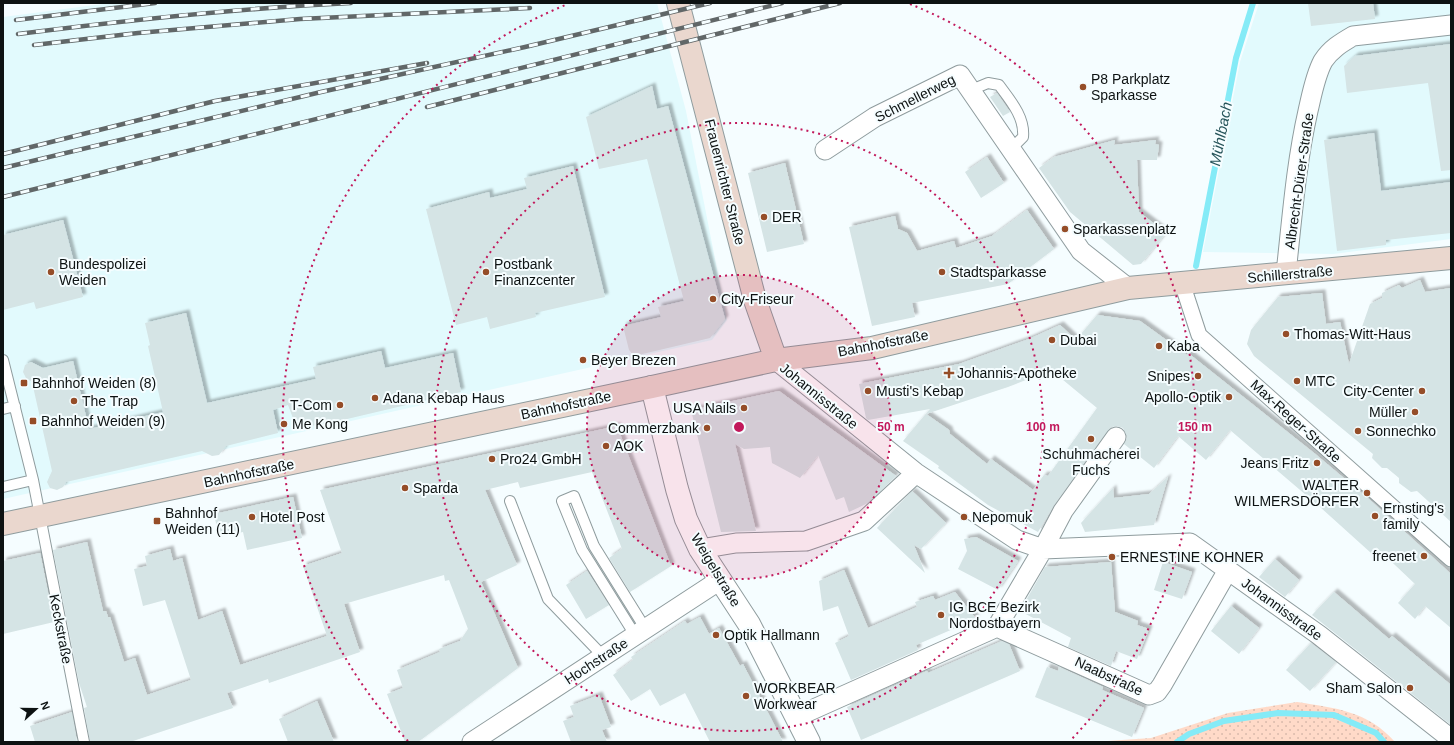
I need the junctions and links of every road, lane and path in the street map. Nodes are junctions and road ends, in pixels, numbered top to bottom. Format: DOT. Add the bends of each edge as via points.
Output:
graph roads {
  1 [pos="678,3"];
  2 [pos="1451,25"];
  3 [pos="971,90"];
  4 [pos="825,150"];
  5 [pos="1014,154"];
  6 [pos="1451,258"];
  7 [pos="1286,273"];
  8 [pos="1182,283"];
  9 [pos="1128,288"];
  10 [pos="3,360"];
  11 [pos="776,360"];
  12 [pos="5,377"];
  13 [pos="652,387"];
  14 [pos="7,394"];
  15 [pos="15,406"];
  16 [pos="3,409"];
  17 [pos="1116,437"];
  18 [pos="916,473"];
  19 [pos="34,480"];
  20 [pos="3,487"];
  21 [pos="510,501"];
  22 [pos="39,515"];
  23 [pos="3,524"];
  24 [pos="700,549"];
  25 [pos="1043,549"];
  26 [pos="1451,559"];
  27 [pos="1228,570"];
  28 [pos="720,580"];
  29 [pos="997,627"];
  30 [pos="640,632"];
  31 [pos="603,656"];
  32 [pos="796,717"];
  33 [pos="1451,739"];
  34 [pos="84,742"];
  35 [pos="472,742"];
  36 [pos="809,742"];
  1 -- 11 [label="main road, Frauenrichter Straße" via="755,300"];
  2 -- 7 [label="street, Albrecht-Dürer-Straße" via="1353,36 1331,51 1323,62 1316,80 1302,141"];
  3 -- 4 [label="street, Schmellerweg" via="960,75 874,117"];
  3 -- 5 [label="street, Schmellerweg"];
  3 -- 5 [label="lane" via="988,83 999,84 1024,126 1023,137"];
  5 -- 9 [label="street" via="1081,250"];
  6 -- 7 [label="main road, Schillerstraße"];
  7 -- 8 [label="main road, Schillerstraße"];
  8 -- 9 [label="main road, Schillerstraße"];
  8 -- 26 [label="street, Max-Reger-Straße" via="1199,335"];
  9 -- 11 [label="main road, Bahnhofstraße" via="877,347"];
  10 -- 12 [label="lane, Keckstraße"];
  11 -- 13 [label="main road, Bahnhofstraße"];
  11 -- 18 [label="street, Johannisstraße"];
  12 -- 14 [label="lane, Keckstraße"];
  13 -- 22 [label="main road, Bahnhofstraße"];
  13 -- 24 [label="street, Weigelstraße" via="677,489 686,519"];
  14 -- 15 [label="lane, Keckstraße"];
  15 -- 16 [label="lane"];
  15 -- 19 [label="lane, Keckstraße"];
  17 -- 25 [label="street" via="1063,511"];
  18 -- 24 [label="street" via="864,521 806,541 736,543"];
  18 -- 25 [label="street, Johannisstraße" via="1017,540"];
  19 -- 20 [label="lane"];
  19 -- 22 [label="lane, Keckstraße"];
  21 -- 31 [label="lane" via="548,599"];
  22 -- 23 [label="main road, Bahnhofstraße"];
  22 -- 34 [label="lane, Keckstraße"];
  24 -- 28 [label="street, Weigelstraße"];
  25 -- 27 [label="street, Johannisstraße" via="1190,543"];
  25 -- 29 [label="street"];
  27 -- 29 [label="street, Naabstraße" via="1162,685 1157,692 1148,695"];
  27 -- 33 [label="street, Johannisstraße" via="1319,635"];
  28 -- 30 [label="street, Hochstraße"];
  28 -- 32 [label="street, Weigelstraße" via="749,624"];
  29 -- 32 [label="street"];
  30 -- 30 [label="lane" via="594,546 574,496 562,501 582,550"];
  30 -- 31 [label="street, Hochstraße"];
  31 -- 35 [label="street, Hochstraße"];
  32 -- 36 [label="street, Weigelstraße"];
}
